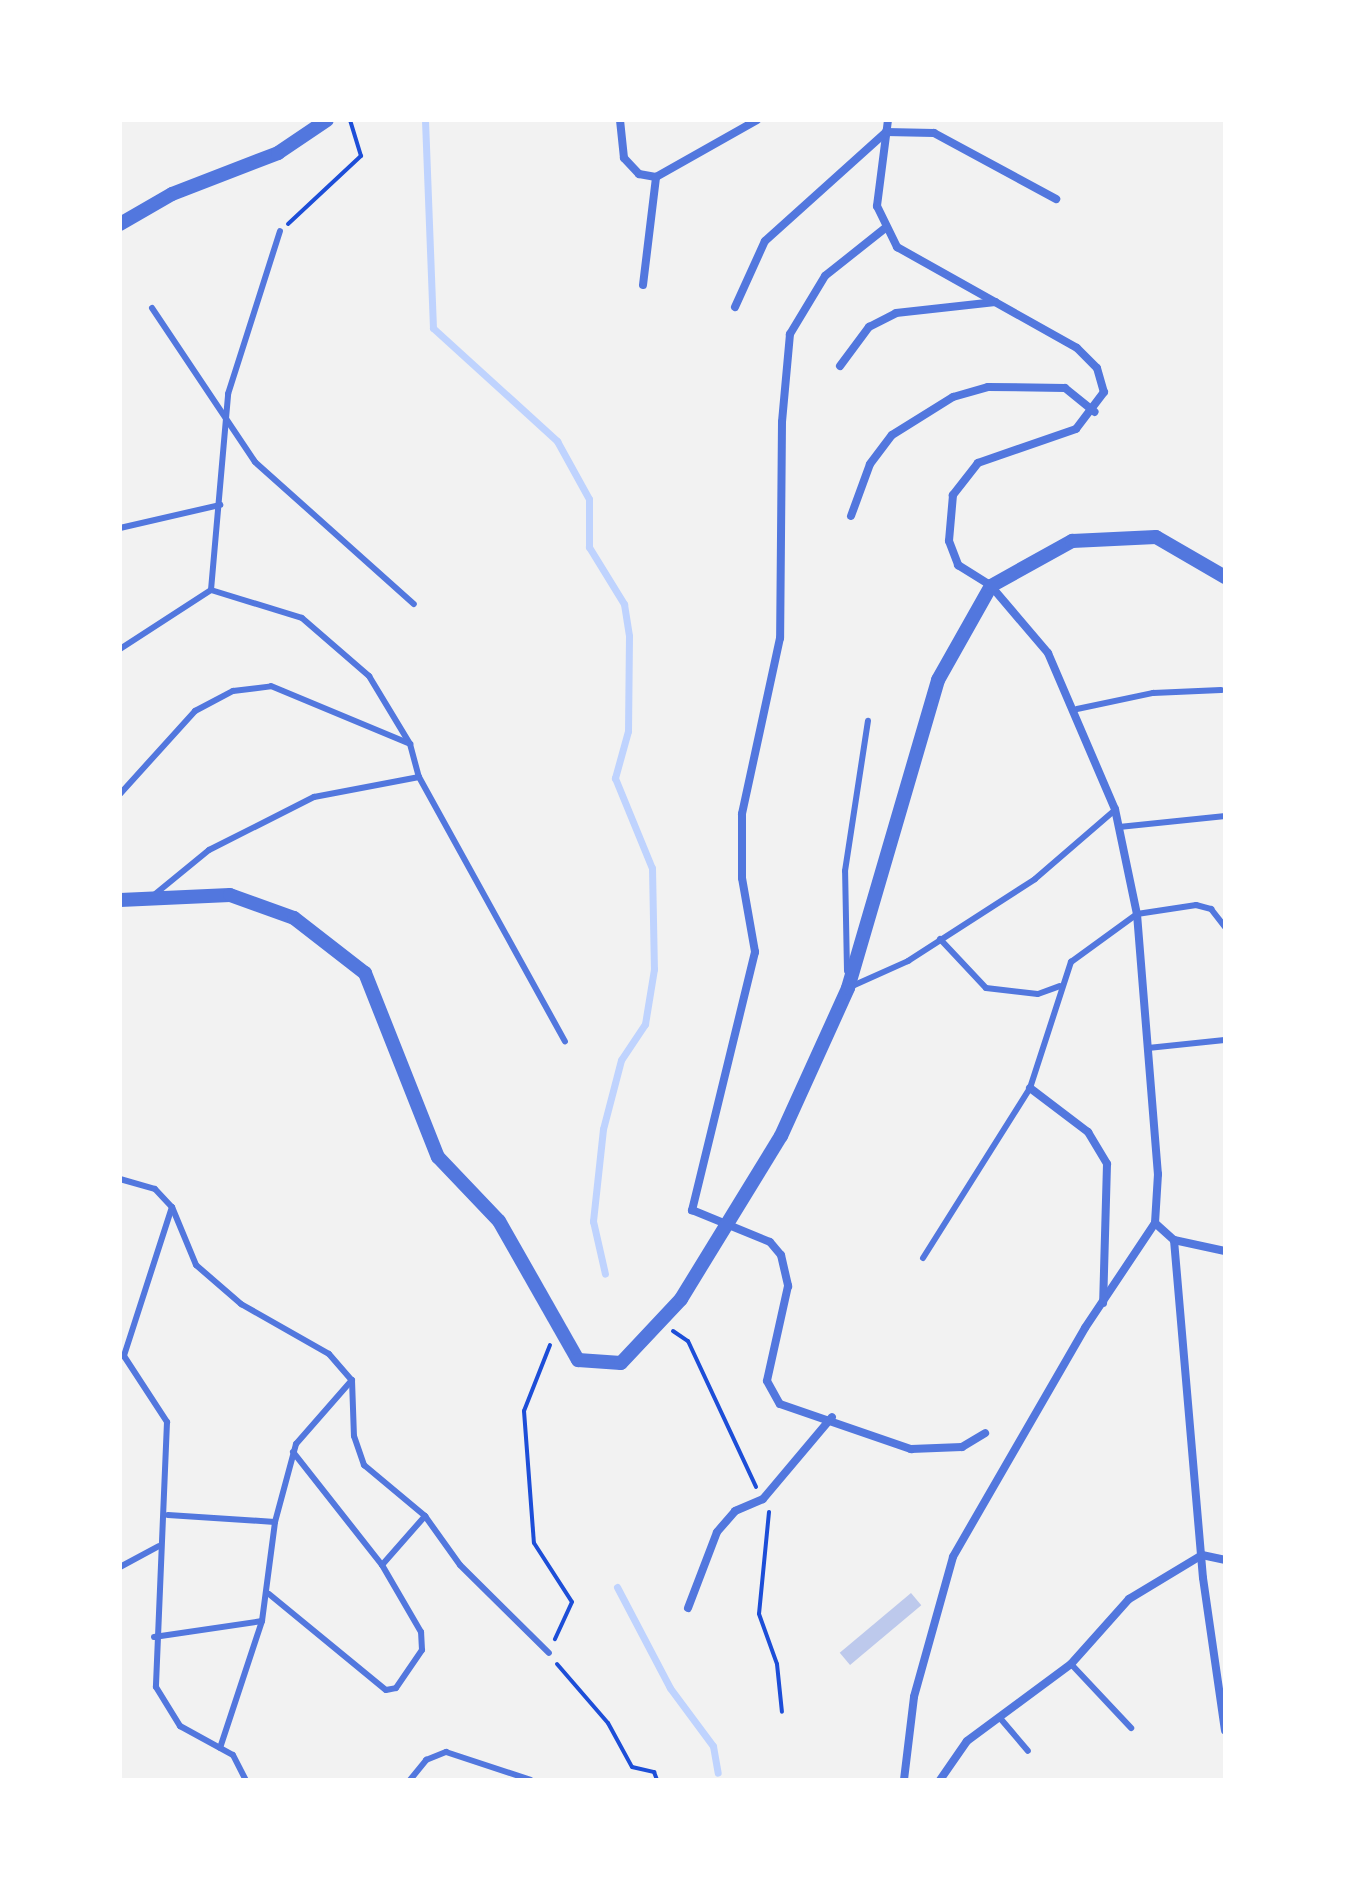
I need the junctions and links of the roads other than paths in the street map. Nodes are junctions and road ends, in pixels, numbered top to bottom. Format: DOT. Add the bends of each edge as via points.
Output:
graph roads {
  1 [pos="327,120"];
  2 [pos="620,120"];
  3 [pos="757,120"];
  4 [pos="888,120"];
  5 [pos="886,132"];
  6 [pos="656,177"];
  7 [pos="1056,199"];
  8 [pos="120,224"];
  9 [pos="884,229"];
  10 [pos="280,231"];
  11 [pos="643,285"];
  12 [pos="995,302"];
  13 [pos="735,307"];
  14 [pos="152,308"];
  15 [pos="840,366"];
  16 [pos="1095,412"];
  17 [pos="226,427"];
  18 [pos="220,505"];
  19 [pos="851,516"];
  20 [pos="120,528"];
  21 [pos="1225,577"];
  22 [pos="991,586"];
  23 [pos="211,590"];
  24 [pos="414,604"];
  25 [pos="120,649"];
  26 [pos="1221,690"];
  27 [pos="1077,709"];
  28 [pos="868,721"];
  29 [pos="410,744"];
  30 [pos="419,777"];
  31 [pos="120,794"];
  32 [pos="1115,809"];
  33 [pos="1225,816"];
  34 [pos="1119,827"];
  35 [pos="154,895"];
  36 [pos="120,900"];
  37 [pos="1137,914"];
  38 [pos="1225,927"];
  39 [pos="940,939"];
  40 [pos="1060,986"];
  41 [pos="848,988"];
  42 [pos="1225,1040"];
  43 [pos="565,1041"];
  44 [pos="1148,1048"];
  45 [pos="1030,1088"];
  46 [pos="120,1179"];
  47 [pos="172,1207"];
  48 [pos="725,1221"];
  49 [pos="1155,1223"];
  50 [pos="1174,1240"];
  51 [pos="1225,1251"];
  52 [pos="923,1258"];
  53 [pos="1103,1304"];
  54 [pos="122,1360"];
  55 [pos="352,1380"];
  56 [pos="832,1417"];
  57 [pos="985,1433"];
  58 [pos="293,1452"];
  59 [pos="168,1515"];
  60 [pos="425,1516"];
  61 [pos="275,1522"];
  62 [pos="159,1546"];
  63 [pos="1202,1555"];
  64 [pos="1225,1560"];
  65 [pos="382,1565"];
  66 [pos="120,1567"];
  67 [pos="269,1594"];
  68 [pos="688,1608"];
  69 [pos="262,1621"];
  70 [pos="154,1637"];
  71 [pos="549,1653"];
  72 [pos="1071,1664"];
  73 [pos="1000,1718"];
  74 [pos="1131,1728"];
  75 [pos="1225,1730"];
  76 [pos="220,1748"];
  77 [pos="1028,1751"];
  78 [pos="246,1780"];
  79 [pos="410,1780"];
  80 [pos="531,1780"];
  81 [pos="904,1780"];
  82 [pos="940,1780"];
  1 -- 8 [label="street" via="278,153 172,194"];
  2 -- 6 [label="street" via="624,158 639,174"];
  3 -- 6 [label="street"];
  4 -- 5 [label="street"];
  5 -- 7 [label="street" via="934,133"];
  5 -- 9 [label="street" via="877,206"];
  5 -- 13 [label="street" via="765,241"];
  6 -- 11 [label="street"];
  9 -- 12 [label="street" via="897,247"];
  9 -- 48 [label="street" via="825,276 790,334 782,422 780,638 742,814 742,878 755,952 692,1210"];
  10 -- 17 [label="lane" via="228,394"];
  12 -- 15 [label="street" via="896,313 869,327"];
  12 -- 16 [label="street" via="1097,368 1104,392"];
  14 -- 17 [label="lane"];
  16 -- 19 [label="street" via="1065,388 988,387 953,397 892,435 870,464"];
  16 -- 22 [label="street" via="1076,429 978,463 953,495 949,541 958,565"];
  17 -- 18 [label="lane"];
  17 -- 24 [label="lane"];
  18 -- 20 [label="lane"];
  18 -- 23 [label="lane"];
  21 -- 22 [label="street" via="1156,537 1072,541"];
  22 -- 27 [label="street" via="1048,653"];
  22 -- 41 [label="street" via="938,680"];
  23 -- 25 [label="lane"];
  23 -- 29 [label="lane" via="302,618 369,676"];
  26 -- 27 [label="lane" via="1153,693"];
  27 -- 32 [label="street"];
  28 -- 41 [label="lane" via="845,871"];
  29 -- 30 [label="lane"];
  29 -- 31 [label="lane" via="271,686 233,691 195,711"];
  30 -- 35 [label="lane" via="314,797 209,850"];
  30 -- 43 [label="lane"];
  32 -- 34 [label="street"];
  32 -- 39 [label="lane" via="1035,879"];
  33 -- 34 [label="lane"];
  34 -- 37 [label="street"];
  35 -- 36 [label="street"];
  35 -- 48 [label="street" via="230,895 294,918 365,973 438,1157 499,1221 578,1360 621,1363 681,1299"];
  37 -- 38 [label="lane" via="1196,905 1211,909"];
  37 -- 40 [label="lane" via="1094,941"];
  37 -- 44 [label="street"];
  39 -- 40 [label="lane" via="986,988 1038,994"];
  39 -- 41 [label="lane"];
  40 -- 45 [label="lane"];
  41 -- 48 [label="street" via="781,1136"];
  42 -- 44 [label="lane"];
  44 -- 49 [label="street"];
  45 -- 52 [label="lane"];
  45 -- 53 [label="street" via="1088,1132 1107,1164"];
  46 -- 47 [label="lane" via="155,1189"];
  47 -- 54 [label="lane"];
  47 -- 55 [label="lane" via="196,1265 266,1324 329,1354"];
  48 -- 56 [label="street" via="781,1255 788,1286 767,1381 780,1404"];
  49 -- 50 [label="street"];
  49 -- 53 [label="street"];
  50 -- 51 [label="street"];
  50 -- 63 [label="street"];
  53 -- 81 [label="street" via="953,1557 914,1697"];
  54 -- 59 [label="lane" via="167,1422"];
  55 -- 58 [label="lane"];
  55 -- 60 [label="lane" via="354,1436 364,1465"];
  56 -- 57 [label="street" via="911,1449 962,1447"];
  56 -- 68 [label="street" via="763,1499 735,1511 717,1532"];
  58 -- 61 [label="lane"];
  58 -- 65 [label="lane"];
  59 -- 61 [label="lane"];
  59 -- 62 [label="lane"];
  60 -- 65 [label="lane"];
  60 -- 71 [label="lane" via="460,1565"];
  61 -- 67 [label="lane"];
  62 -- 66 [label="lane"];
  62 -- 70 [label="lane"];
  63 -- 64 [label="street"];
  63 -- 72 [label="street" via="1129,1599"];
  63 -- 75 [label="street"];
  65 -- 67 [label="lane" via="421,1632 422,1650 396,1688 386,1690"];
  67 -- 69 [label="lane"];
  69 -- 70 [label="lane"];
  69 -- 76 [label="lane"];
  70 -- 76 [label="lane" via="160,1702 180,1726"];
  72 -- 73 [label="street"];
  72 -- 74 [label="lane"];
  73 -- 77 [label="lane"];
  73 -- 82 [label="street" via="967,1741"];
  76 -- 78 [label="lane" via="233,1755"];
  79 -- 80 [label="lane" via="426,1760 446,1752"];
}
